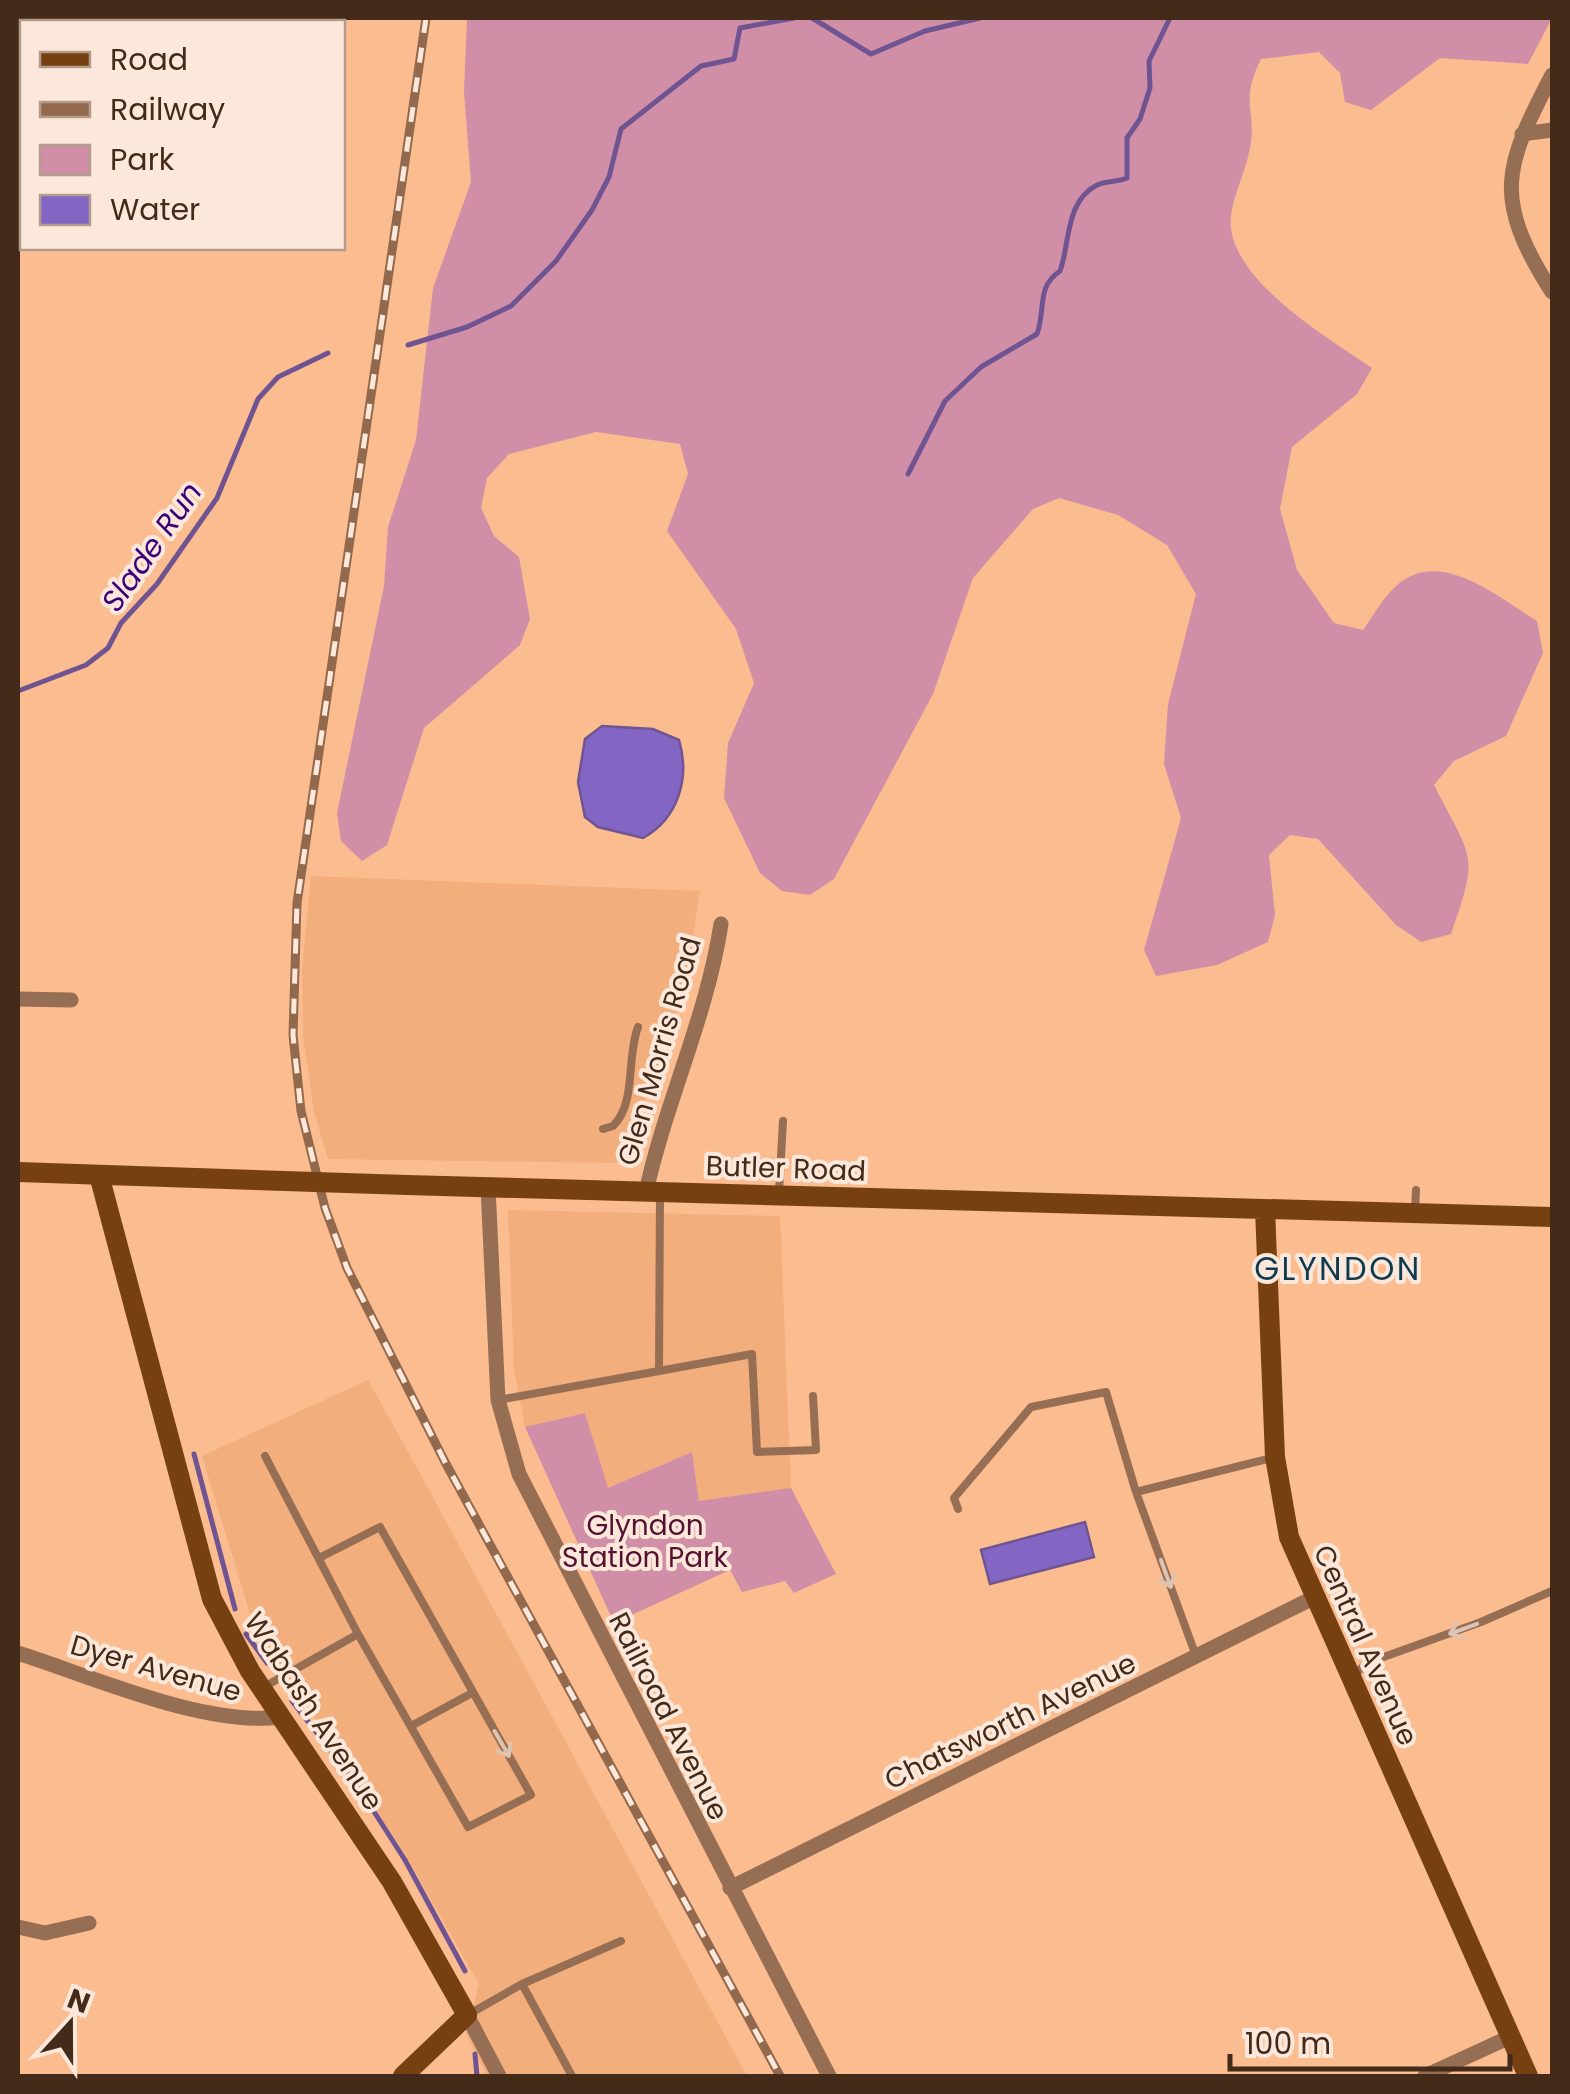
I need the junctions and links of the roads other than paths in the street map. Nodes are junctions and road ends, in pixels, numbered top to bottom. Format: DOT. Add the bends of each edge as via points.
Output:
graph roads {
  1 [pos="1552,75"];
  2 [pos="1552,130"];
  3 [pos="1522,134"];
  4 [pos="1552,292"];
  5 [pos="721,924"];
  6 [pos="18,999"];
  7 [pos="71,1000"];
  8 [pos="638,1027"];
  9 [pos="783,1121"];
  10 [pos="602,1129"];
  11 [pos="18,1172"];
  12 [pos="100,1175"];
  13 [pos="488,1188"];
  14 [pos="1416,1190"];
  15 [pos="653,1192"];
  16 [pos="779,1196"];
  17 [pos="1264,1209"];
  18 [pos="1415,1213"];
  19 [pos="1552,1216"];
  20 [pos="659,1370"];
  21 [pos="814,1396"];
  22 [pos="498,1400"];
  23 [pos="264,1456"];
  24 [pos="1275,1457"];
  25 [pos="1136,1492"];
  26 [pos="958,1509"];
  27 [pos="318,1558"];
  28 [pos="1552,1591"];
  29 [pos="1313,1598"];
  30 [pos="358,1634"];
  31 [pos="18,1653"];
  32 [pos="1196,1656"];
  33 [pos="1349,1678"];
  34 [pos="266,1686"];
  35 [pos="472,1692"];
  36 [pos="281,1716"];
  37 [pos="411,1726"];
  38 [pos="730,1888"];
  39 [pos="89,1923"];
  40 [pos="18,1927"];
  41 [pos="621,1941"];
  42 [pos="522,1984"];
  43 [pos="467,2015"];
  44 [pos="1510,2037"];
  45 [pos="403,2076"];
  46 [pos="499,2076"];
  47 [pos="572,2076"];
  48 [pos="829,2076"];
  49 [pos="1426,2076"];
  50 [pos="1528,2076"];
  1 -- 3 [label="street"];
  2 -- 3 [label="street"];
  3 -- 4 [label="street" via="1509,184 1520,226"];
  5 -- 15 [label="street, Glen Morris Road" via="709,990 660,1134"];
  6 -- 7 [label="street"];
  8 -- 10 [label="lane" via="630,1046 626,1107 614,1126"];
  9 -- 16 [label="lane"];
  11 -- 12 [label="main road, Butler Road"];
  12 -- 13 [label="main road, Butler Road, bridge"];
  12 -- 34 [label="main road, Wabash Avenue" via="199,1558 229,1634"];
  13 -- 15 [label="main road, Butler Road"];
  13 -- 22 [label="street, Railroad Avenue"];
  14 -- 18 [label="lane"];
  15 -- 16 [label="main road, Butler Road"];
  15 -- 20 [label="lane"];
  16 -- 17 [label="main road, Butler Road"];
  17 -- 18 [label="main road, Butler Road"];
  17 -- 24 [label="main road, Central Avenue"];
  18 -- 19 [label="main road, Butler Road"];
  20 -- 21 [label="lane" via="752,1354 757,1452 816,1450"];
  20 -- 22 [label="lane"];
  22 -- 38 [label="street, Railroad Avenue" via="514,1462 541,1522"];
  23 -- 27 [label="lane"];
  24 -- 25 [label="lane"];
  24 -- 29 [label="main road, Central Avenue" via="1284,1516"];
  25 -- 26 [label="lane" via="1106,1392 1030,1407 954,1498"];
  25 -- 32 [label="lane, one-way"];
  27 -- 30 [label="lane"];
  27 -- 35 [label="lane" via="380,1527"];
  28 -- 33 [label="lane, one-way" via="1368,1663"];
  29 -- 32 [label="street, Chatsworth Avenue"];
  29 -- 33 [label="main road, Central Avenue"];
  30 -- 34 [label="lane"];
  30 -- 37 [label="lane"];
  31 -- 36 [label="street, Dyer Avenue" via="216,1715"];
  32 -- 38 [label="street, Chatsworth Avenue"];
  33 -- 44 [label="main road, Central Avenue"];
  34 -- 36 [label="main road, Wabash Avenue"];
  35 -- 37 [label="lane"];
  35 -- 37 [label="lane, one-way" via="531,1795 468,1827"];
  36 -- 43 [label="main road, Wabash Avenue" via="392,1882"];
  38 -- 48 [label="street, Railroad Avenue"];
  39 -- 40 [label="street" via="45,1933"];
  41 -- 42 [label="lane"];
  42 -- 43 [label="lane"];
  42 -- 47 [label="lane"];
  43 -- 45 [label="main road"];
  43 -- 46 [label="street, Wabash Avenue"];
  44 -- 49 [label="street"];
  44 -- 50 [label="main road, Central Avenue"];
}
